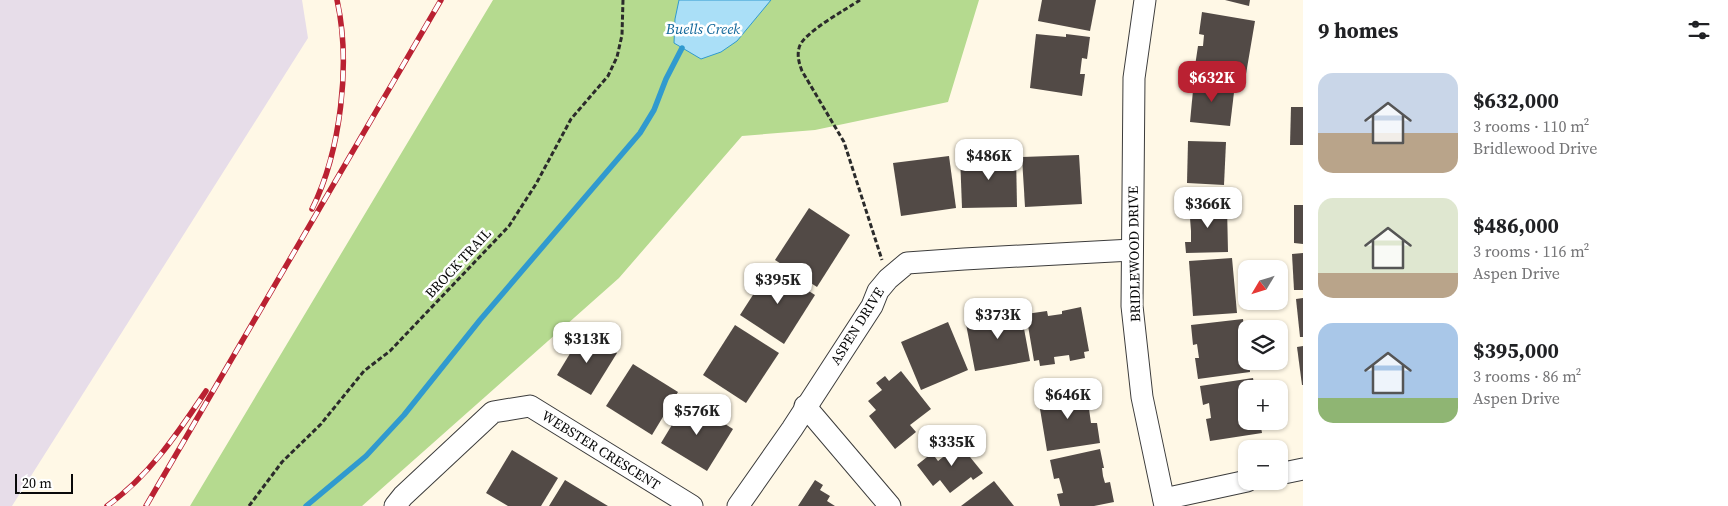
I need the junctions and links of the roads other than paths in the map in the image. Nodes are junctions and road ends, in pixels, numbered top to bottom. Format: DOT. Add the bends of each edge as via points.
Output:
graph roads {
  1 [pos="1145,0"];
  2 [pos="1132,250"];
  3 [pos="806,406"];
  4 [pos="1303,469"];
  5 [pos="1288,472"];
  6 [pos="1238,483"];
  7 [pos="1165,502"];
  8 [pos="395,506"];
  9 [pos="692,506"];
  10 [pos="738,506"];
  11 [pos="890,506"];
  1 -- 2 [label="street, BRIDLEWOOD DRIVE" via="1134,78"];
  2 -- 3 [label="street, ASPEN DRIVE" via="906,263 878,291 872,306"];
  2 -- 7 [label="street, BRIDLEWOOD DRIVE" via="1132,306 1142,397"];
  3 -- 10 [label="street, ASPEN DRIVE"];
  3 -- 11 [label="street"];
  4 -- 5 [label="street"];
  6 -- 7 [label="street"];
  8 -- 9 [label="street, WEBSTER CRESCENT" via="493,412 530,406"];
}
